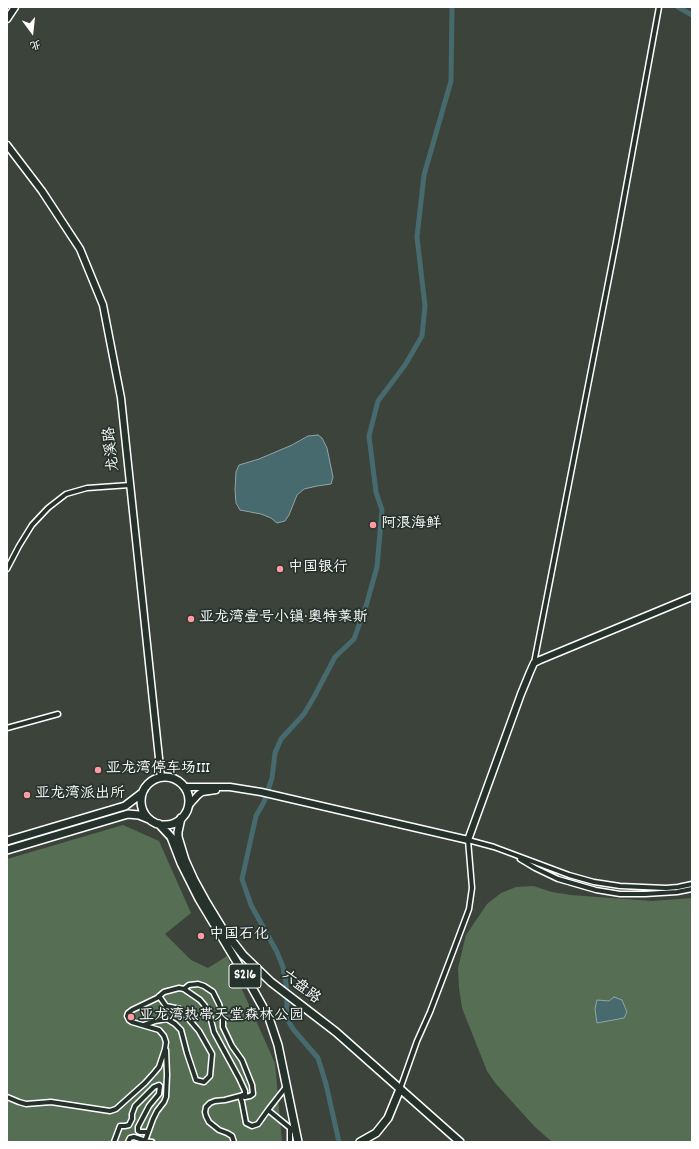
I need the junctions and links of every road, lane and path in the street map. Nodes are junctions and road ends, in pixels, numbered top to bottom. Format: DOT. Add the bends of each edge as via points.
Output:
graph roads {
  1 [pos="15,7"];
  2 [pos="659,7"];
  3 [pos="7,19"];
  4 [pos="7,146"];
  5 [pos="130,485"];
  6 [pos="7,569"];
  7 [pos="692,597"];
  8 [pos="534,663"];
  9 [pos="58,714"];
  10 [pos="7,728"];
  11 [pos="161,777"];
  12 [pos="185,787"];
  13 [pos="230,787"];
  14 [pos="142,793"];
  15 [pos="189,805"];
  16 [pos="182,818"];
  17 [pos="150,820"];
  18 [pos="159,824"];
  19 [pos="468,840"];
  20 [pos="7,841"];
  21 [pos="7,850"];
  22 [pos="509,852"];
  23 [pos="692,884"];
  24 [pos="692,889"];
  25 [pos="184,989"];
  26 [pos="159,996"];
  27 [pos="144,1025"];
  28 [pos="166,1042"];
  29 [pos="286,1086"];
  30 [pos="400,1089"];
  31 [pos="240,1096"];
  32 [pos="7,1098"];
  33 [pos="268,1110"];
  34 [pos="293,1130"];
  35 [pos="147,1132"];
  36 [pos="143,1141"];
  37 [pos="114,1142"];
  38 [pos="128,1142"];
  39 [pos="152,1142"];
  40 [pos="234,1142"];
  41 [pos="290,1142"];
  42 [pos="298,1142"];
  43 [pos="360,1142"];
  44 [pos="460,1142"];
  1 -- 3 [label="street"];
  2 -- 8 [label="street"];
  4 -- 5 [label="street, 龙溪路" via="42,191 80,248 103,305 121,398"];
  5 -- 6 [label="street" via="87,488 66,494 32,525"];
  5 -- 11 [label="street, 龙溪路"];
  7 -- 8 [label="street"];
  8 -- 19 [label="street"];
  9 -- 10 [label="street"];
  11 -- 12 [label="main road" via="170,777"];
  11 -- 14 [label="main road" via="153,780"];
  12 -- 13 [label="street"];
  12 -- 15 [label="main road"];
  13 -- 15 [label="street" via="202,792"];
  13 -- 19 [label="street"];
  14 -- 17 [label="main road" via="141,803"];
  14 -- 20 [label="main road" via="125,806"];
  15 -- 16 [label="main road, S216"];
  16 -- 18 [label="main road" via="171,824"];
  16 -- 30 [label="main road, 六盘路 / S216" via="178,832 179,843 194,880 222,928 243,955 276,986 336,1032"];
  17 -- 18 [label="main road, S216"];
  17 -- 21 [label="main road, S216" via="128,814"];
  18 -- 29 [label="main road, S216" via="171,837 199,899 269,1018 278,1045"];
  19 -- 22 [label="street"];
  19 -- 30 [label="street" via="472,888 469,909"];
  22 -- 23 [label="street" via="569,875 608,885 672,888"];
  22 -- 24 [label="street" via="558,879 596,890 620,894 645,894"];
  25 -- 26 [label="street" via="173,989"];
  25 -- 31 [label="street" via="205,1006 214,1032 246,1091"];
  25 -- 31 [label="street" via="189,985 204,986 212,992 219,1004 223,1027 242,1060 252,1085 250,1096"];
  26 -- 27 [label="street" via="128,1013 129,1020"];
  26 -- 27 [label="street" via="166,1006 180,1008 199,1030 212,1054 210,1076 204,1082 196,1080 181,1030 175,1024 167,1019"];
  27 -- 28 [label="street" via="159,1030"];
  28 -- 32 [label="street" via="159,1067 145,1083 113,1110 51,1102 26,1104"];
  28 -- 35 [label="street" via="166,1097"];
  29 -- 33 [label="street"];
  29 -- 34 [label="main road, S216"];
  30 -- 43 [label="main road" via="388,1118 376,1132"];
  30 -- 44 [label="main road, 六盘路 / S216"];
  31 -- 33 [label="street" via="246,1123 252,1126 258,1124"];
  31 -- 40 [label="street" via="210,1103 205,1112 213,1126 232,1136"];
  33 -- 34 [label="street"];
  34 -- 41 [label="street"];
  34 -- 42 [label="main road, S216"];
  35 -- 36 [label="street"];
  35 -- 37 [label="street" via="138,1131 138,1127 159,1094 159,1085 135,1106 129,1125 120,1126"];
  36 -- 38 [label="street" via="134,1137"];
  36 -- 39 [label="street"];
}
